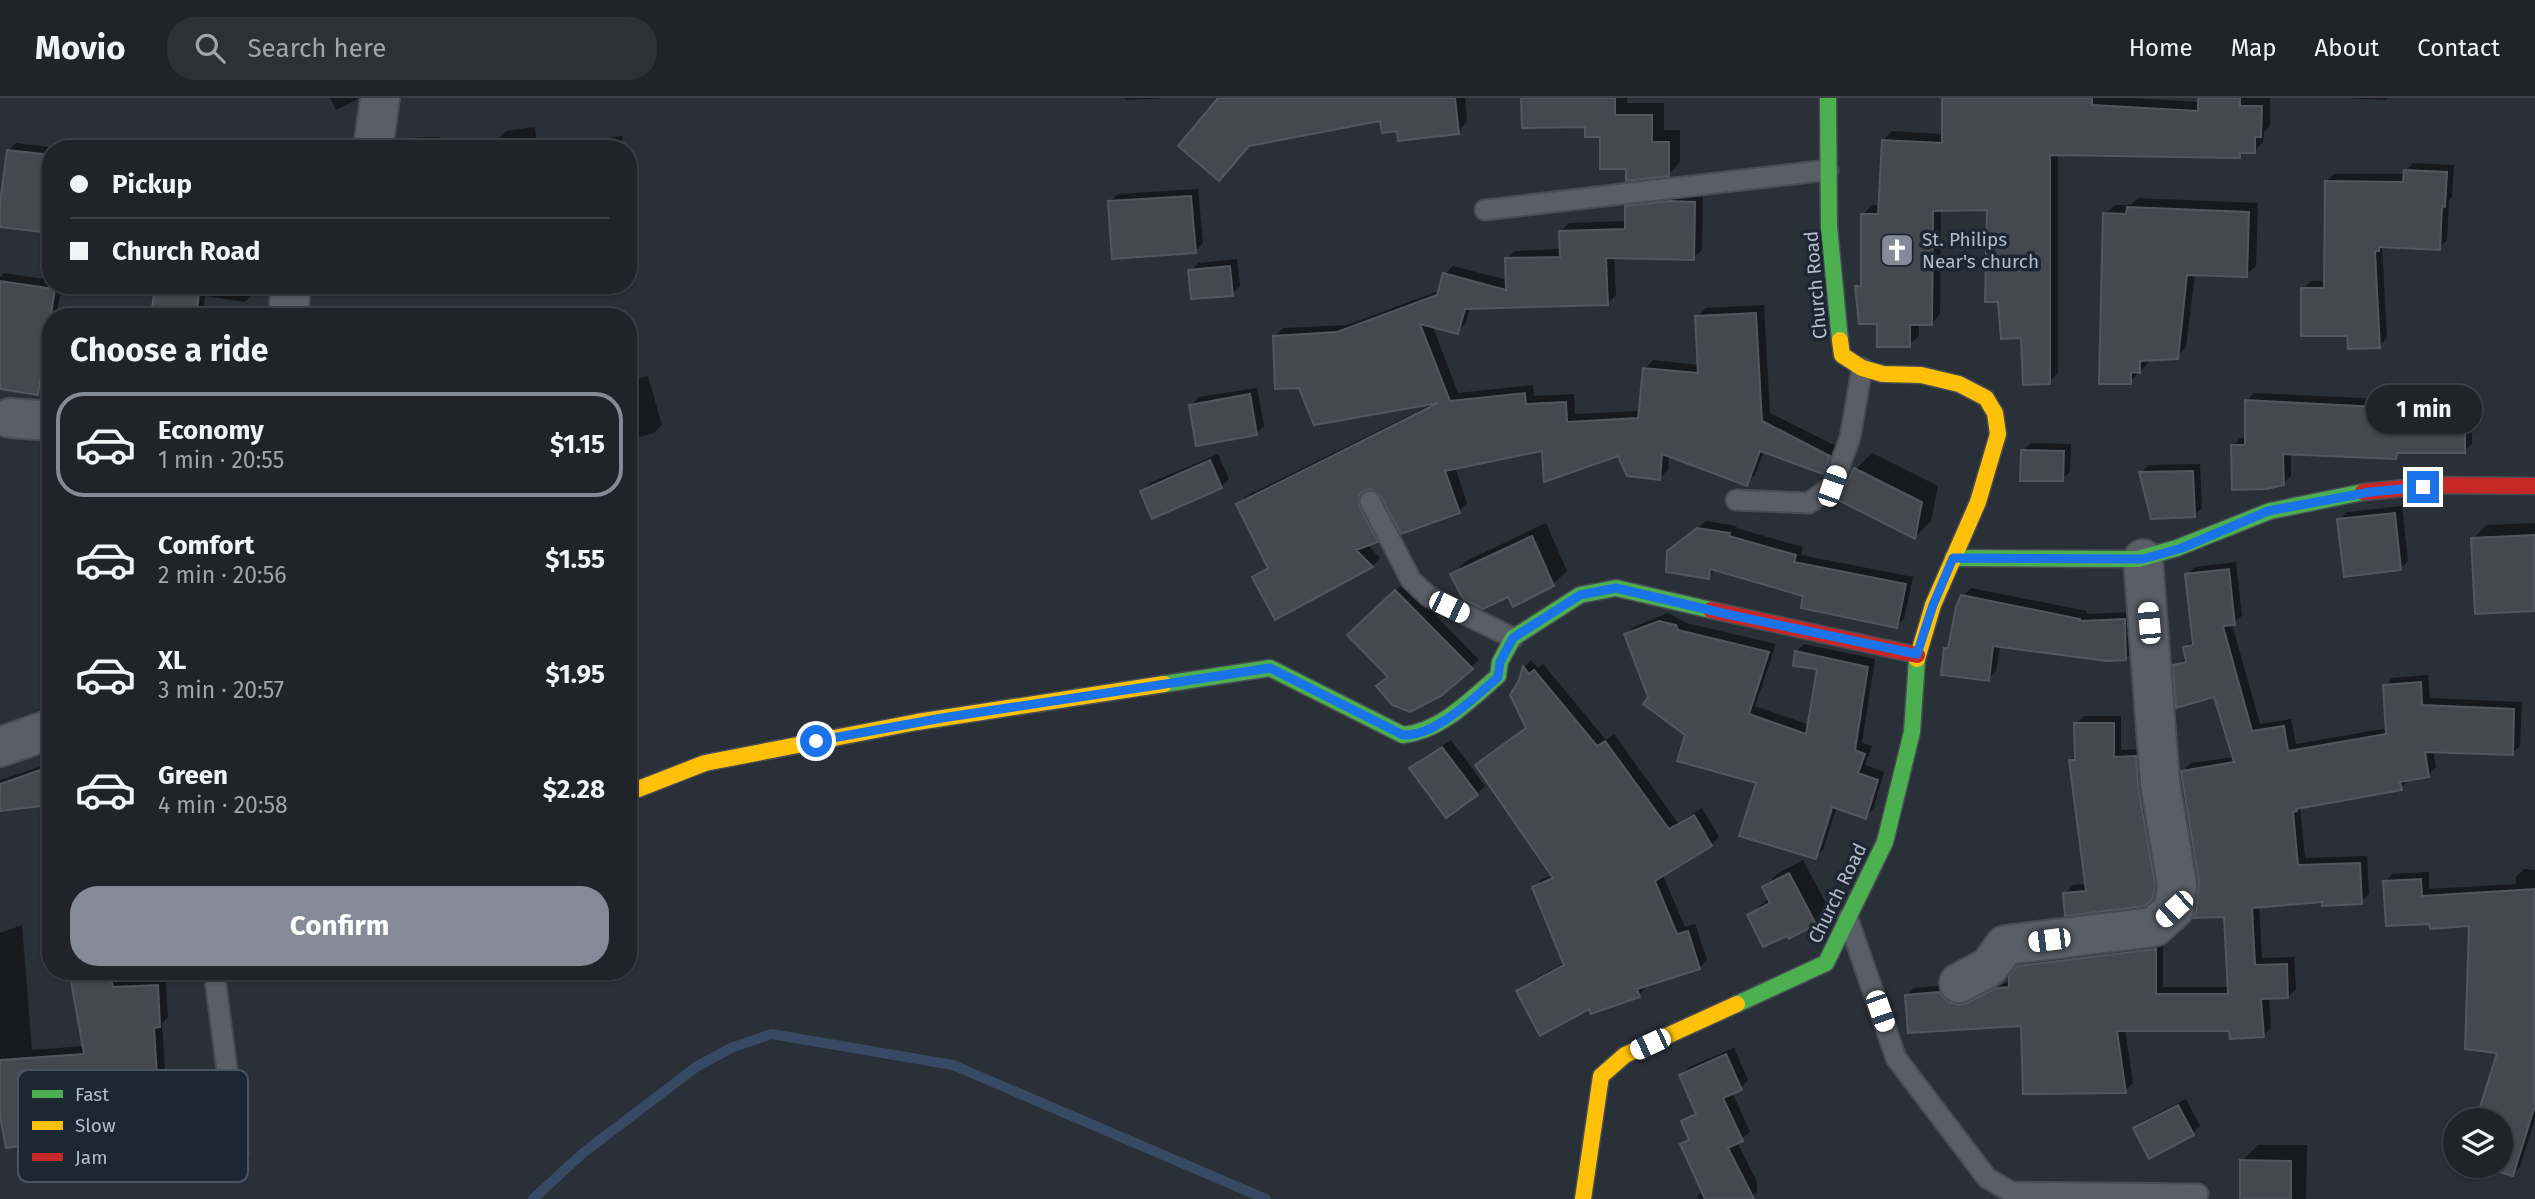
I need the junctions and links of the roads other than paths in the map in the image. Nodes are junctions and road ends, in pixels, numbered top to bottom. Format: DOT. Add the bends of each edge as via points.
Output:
graph roads {
  1 [pos="380,98"];
  2 [pos="1828,98"];
  3 [pos="374,140"];
  4 [pos="1828,170"];
  5 [pos="1485,210"];
  6 [pos="1862,368"];
  7 [pos="10,418"];
  8 [pos="42,420"];
  9 [pos="2535,486"];
  10 [pos="1736,499"];
  11 [pos="1370,501"];
  12 [pos="1953,558"];
  13 [pos="2143,559"];
  14 [pos="1513,638"];
  15 [pos="1917,654"];
  16 [pos="42,732"];
  17 [pos="0,747"];
  18 [pos="637,789"];
  19 [pos="1848,918"];
  20 [pos="215,980"];
  21 [pos="1959,984"];
  22 [pos="227,1070"];
  23 [pos="2198,1194"];
  24 [pos="1583,1199"];
  1 -- 3 [label="street"];
  2 -- 4 [label="street, Church Road"];
  4 -- 5 [label="lane"];
  4 -- 6 [label="street, Church Road" via="1842,355"];
  6 -- 10 [label="lane" via="1850,438 1832,486 1809,502"];
  6 -- 12 [label="street, Church Road" via="1959,384 1986,398 1995,414 1998,434 1978,502"];
  7 -- 8 [label="street"];
  9 -- 13 [label="street" via="2449,485 2323,500 2268,511 2182,548"];
  11 -- 14 [label="lane" via="1411,580 1428,596"];
  12 -- 13 [label="street"];
  12 -- 15 [label="street, Church Road"];
  13 -- 21 [label="street" via="2160,783 2177,885 2174,909 2154,927 2005,946 1989,967"];
  14 -- 15 [label="street" via="1580,595 1616,588"];
  14 -- 18 [label="street" via="1500,662 1498,677 1459,711 1414,736 1403,735 1270,668 916,722 705,763"];
  15 -- 19 [label="street, Church Road" via="1912,732 1885,842"];
  16 -- 17 [label="street"];
  19 -- 23 [label="lane" via="1896,1058 1987,1178 2011,1192"];
  19 -- 24 [label="street, Church Road" via="1826,963 1625,1055 1601,1076"];
  20 -- 22 [label="lane"];
}
